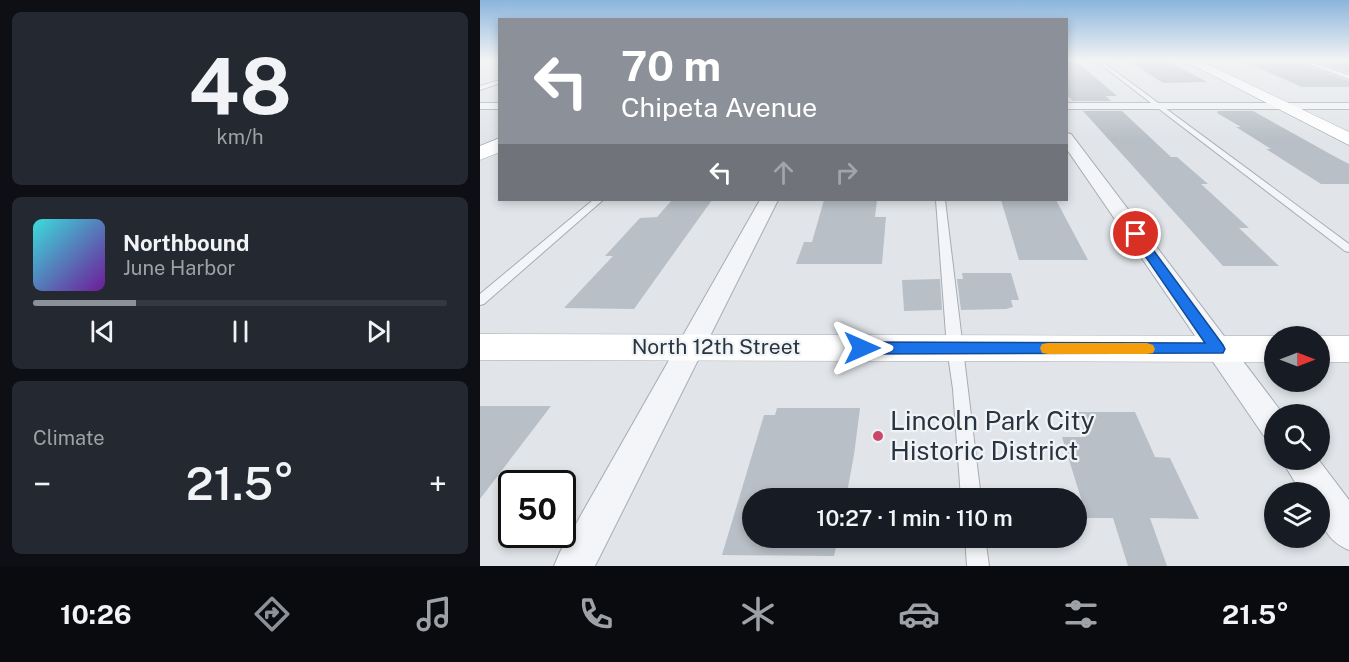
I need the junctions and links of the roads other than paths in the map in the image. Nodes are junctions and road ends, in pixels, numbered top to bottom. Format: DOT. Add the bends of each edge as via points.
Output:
graph roads {
  1 [pos="1132,86"];
  2 [pos="1243,86"];
  3 [pos="1263,86"];
  4 [pos="480,106"];
  5 [pos="498,106"];
  6 [pos="1068,106"];
  7 [pos="1158,106"];
  8 [pos="1283,106"];
  9 [pos="1305,106"];
  10 [pos="1349,106"];
  11 [pos="1349,127"];
  12 [pos="1349,139"];
  13 [pos="1068,140"];
  14 [pos="498,145"];
  15 [pos="480,154"];
  16 [pos="597,201"];
  17 [pos="768,201"];
  18 [pos="940,201"];
  19 [pos="1349,249"];
  20 [pos="480,302"];
  21 [pos="480,347"];
  22 [pos="690,348"];
  23 [pos="954,348"];
  24 [pos="1217,349"];
  25 [pos="1264,349"];
  26 [pos="1330,349"];
  27 [pos="1349,349"];
  28 [pos="1264,412"];
  29 [pos="1306,470"];
  30 [pos="970,488"];
  31 [pos="1349,531"];
  32 [pos="976,548"];
  33 [pos="574,566"];
  34 [pos="978,566"];
  1 -- 7 [label="lane"];
  2 -- 8 [label="street"];
  3 -- 9 [label="street"];
  4 -- 5 [label="street"];
  6 -- 7 [label="street"];
  7 -- 8 [label="street"];
  7 -- 19 [label="lane"];
  8 -- 9 [label="street"];
  8 -- 12 [label="street"];
  9 -- 10 [label="street"];
  9 -- 11 [label="street"];
  13 -- 24 [label="street"];
  14 -- 15 [label="street"];
  16 -- 20 [label="lane"];
  17 -- 22 [label="street"];
  18 -- 23 [label="lane"];
  21 -- 22 [label="street, North 12th Street"];
  22 -- 23 [label="street, North 12th Street"];
  22 -- 33 [label="street"];
  23 -- 24 [label="street, North 12th Street"];
  23 -- 30 [label="lane"];
  24 -- 25 [label="street, North 12th Street"];
  24 -- 28 [label="street"];
  26 -- 27 [label="street"];
  29 -- 31 [label="street"];
  32 -- 34 [label="lane"];
}
